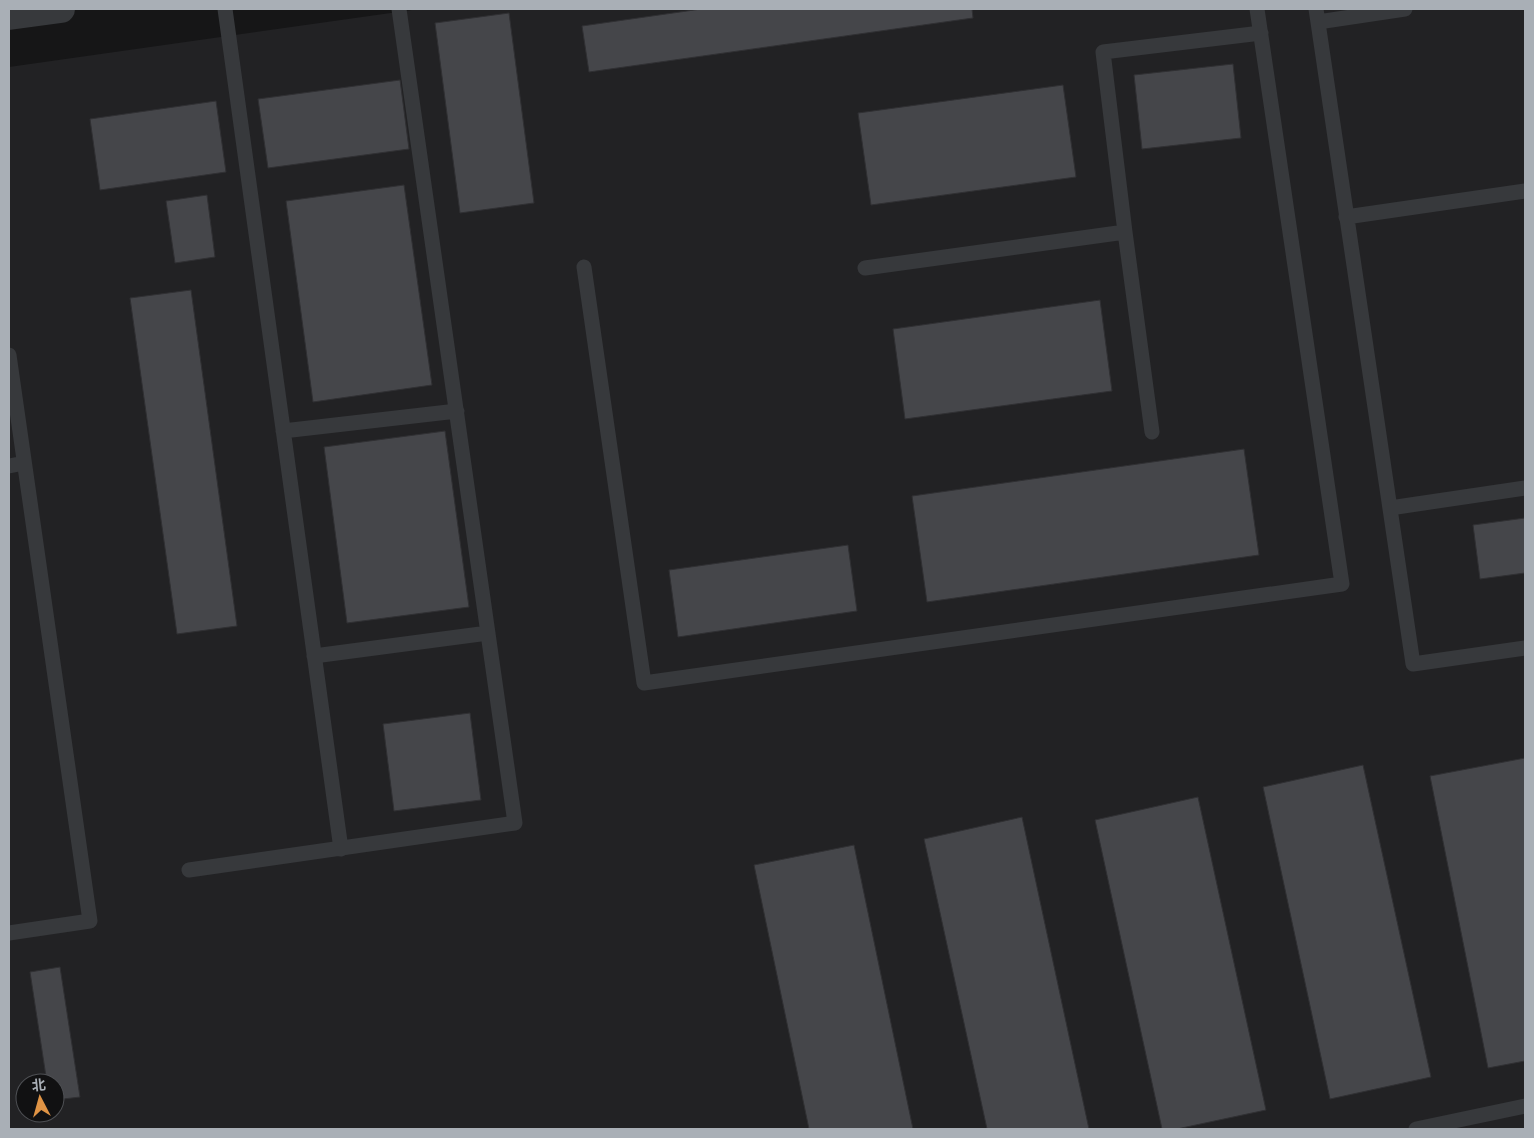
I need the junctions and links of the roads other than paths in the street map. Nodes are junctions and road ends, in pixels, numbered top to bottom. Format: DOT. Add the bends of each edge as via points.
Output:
graph roads {
  1 [pos="61,9"];
  2 [pos="225,9"];
  3 [pos="399,9"];
  4 [pos="1257,9"];
  5 [pos="1405,9"];
  6 [pos="1317,15"];
  7 [pos="9,16"];
  8 [pos="1261,33"];
  9 [pos="1525,191"];
  10 [pos="1346,217"];
  11 [pos="1125,232"];
  12 [pos="584,267"];
  13 [pos="865,268"];
  14 [pos="9,356"];
  15 [pos="456,411"];
  16 [pos="283,431"];
  17 [pos="1152,432"];
  18 [pos="24,464"];
  19 [pos="9,466"];
  20 [pos="1525,488"];
  21 [pos="1390,508"];
  22 [pos="488,633"];
  23 [pos="1525,648"];
  24 [pos="314,656"];
  25 [pos="341,848"];
  26 [pos="189,870"];
  27 [pos="9,933"];
  28 [pos="1525,1106"];
  29 [pos="1416,1129"];
  1 -- 7 [label="street"];
  2 -- 16 [label="lane"];
  3 -- 15 [label="lane"];
  4 -- 8 [label="lane"];
  5 -- 6 [label="lane"];
  6 -- 10 [label="lane"];
  8 -- 11 [label="lane" via="1103,52"];
  8 -- 12 [label="lane" via="1342,584 644,683"];
  9 -- 10 [label="lane"];
  10 -- 21 [label="lane"];
  11 -- 13 [label="lane"];
  11 -- 17 [label="lane"];
  14 -- 18 [label="lane"];
  15 -- 16 [label="lane"];
  15 -- 22 [label="lane"];
  16 -- 24 [label="lane"];
  18 -- 19 [label="lane"];
  18 -- 27 [label="lane" via="90,921"];
  20 -- 21 [label="lane"];
  21 -- 23 [label="lane" via="1413,664"];
  22 -- 24 [label="lane"];
  22 -- 25 [label="lane" via="515,824"];
  24 -- 25 [label="lane"];
  25 -- 26 [label="lane"];
  28 -- 29 [label="lane"];
}
